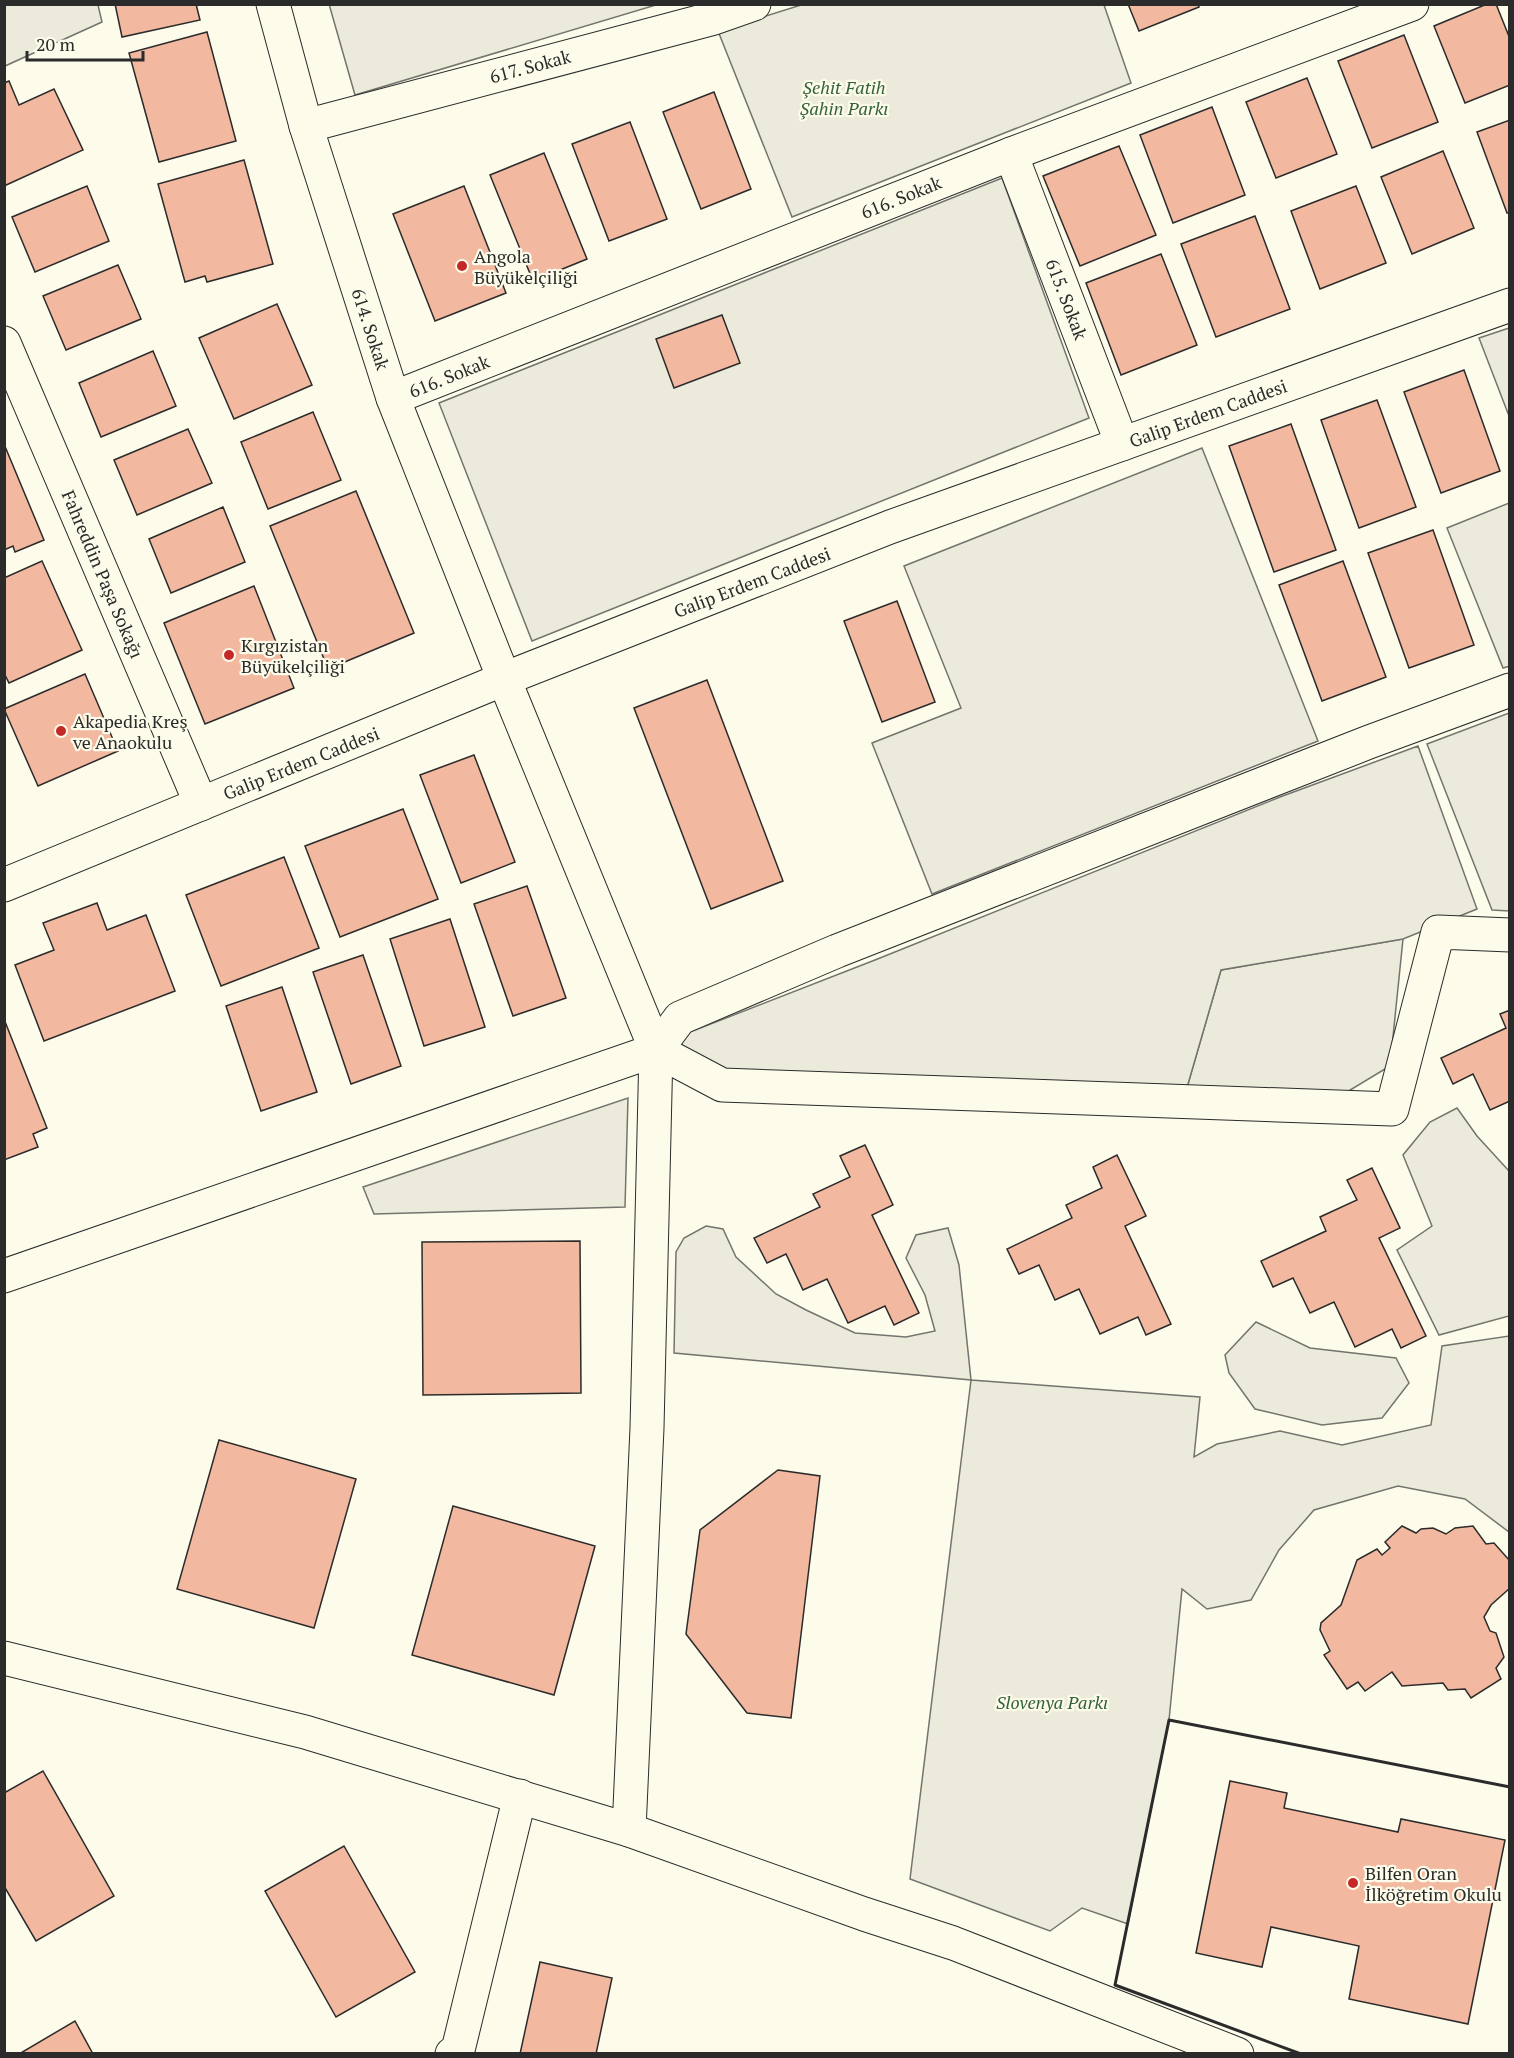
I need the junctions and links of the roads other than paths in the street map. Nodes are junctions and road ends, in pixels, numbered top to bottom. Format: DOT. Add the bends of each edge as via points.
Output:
graph roads {
  1 [pos="273,4"];
  2 [pos="754,4"];
  3 [pos="1412,4"];
  4 [pos="306,126"];
  5 [pos="1011,154"];
  6 [pos="1509,304"];
  7 [pos="4,344"];
  8 [pos="393,398"];
  9 [pos="1122,444"];
  10 [pos="504,679"];
  11 [pos="1509,690"];
  12 [pos="201,804"];
  13 [pos="4,885"];
  14 [pos="1509,936"];
  15 [pos="656,1050"];
  16 [pos="4,1276"];
  17 [pos="4,1658"];
  18 [pos="520,1796"];
  19 [pos="629,1830"];
  20 [pos="452,2054"];
  21 [pos="1237,2054"];
  1 -- 4 [label="street, 614. Sokak"];
  2 -- 4 [label="street, 617. Sokak"];
  3 -- 5 [label="street, 616. Sokak"];
  4 -- 8 [label="street, 614. Sokak"];
  5 -- 8 [label="street, 616. Sokak"];
  5 -- 9 [label="street, 615. Sokak"];
  6 -- 9 [label="street, Galip Erdem Caddesi"];
  7 -- 12 [label="street, Fahreddin Paşa Sokağı"];
  8 -- 10 [label="street, 614. Sokak"];
  9 -- 10 [label="street, Galip Erdem Caddesi" via="890,527"];
  10 -- 12 [label="street, Galip Erdem Caddesi"];
  10 -- 15 [label="street, 614. Sokak"];
  11 -- 15 [label="street" via="816,960 680,1018"];
  12 -- 13 [label="street, Galip Erdem Caddesi"];
  14 -- 15 [label="street" via="1438,932 1392,1109 722,1085"];
  15 -- 16 [label="street"];
  15 -- 19 [label="street" via="647,1428"];
  17 -- 18 [label="street" via="305,1732"];
  18 -- 19 [label="street"];
  18 -- 20 [label="street" via="458,2050"];
  19 -- 21 [label="street" via="953,1943"];
}
